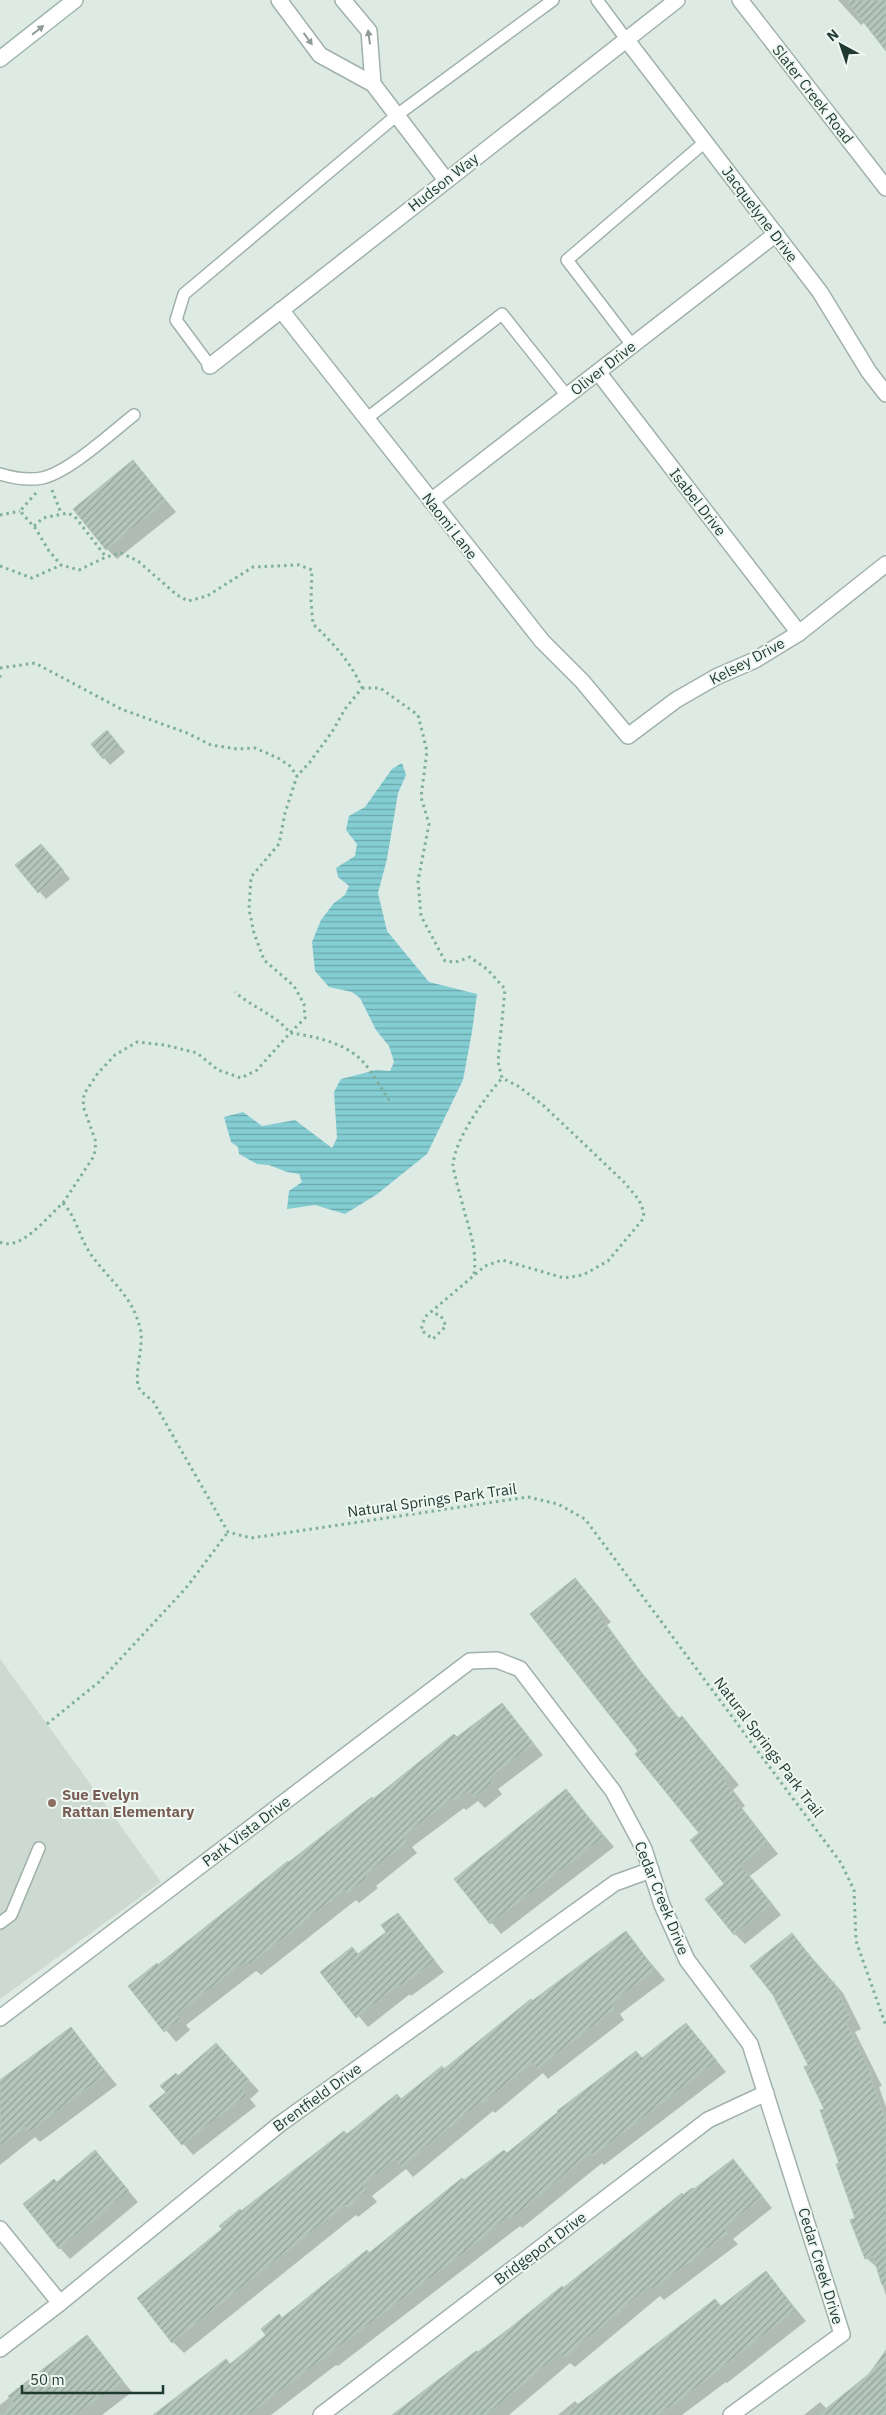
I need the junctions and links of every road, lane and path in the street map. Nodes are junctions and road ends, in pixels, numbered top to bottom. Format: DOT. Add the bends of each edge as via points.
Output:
graph roads {
  1 [pos="75,0"];
  2 [pos="279,0"];
  3 [pos="343,0"];
  4 [pos="553,0"];
  5 [pos="597,0"];
  6 [pos="677,0"];
  7 [pos="740,0"];
  8 [pos="626,39"];
  9 [pos="0,59"];
  10 [pos="373,84"];
  11 [pos="397,115"];
  12 [pos="705,142"];
  13 [pos="446,180"];
  14 [pos="886,188"];
  15 [pos="776,234"];
  16 [pos="280,310"];
  17 [pos="632,345"];
  18 [pos="210,366"];
  19 [pos="598,372"];
  20 [pos="886,394"];
  21 [pos="567,396"];
  22 [pos="134,415"];
  23 [pos="366,419"];
  24 [pos="0,474"];
  25 [pos="42,478"];
  26 [pos="430,501"];
  27 [pos="20,511"];
  28 [pos="61,514"];
  29 [pos="0,515"];
  30 [pos="34,526"];
  31 [pos="106,557"];
  32 [pos="886,564"];
  33 [pos="61,565"];
  34 [pos="0,566"];
  35 [pos="798,633"];
  36 [pos="0,668"];
  37 [pos="0,675"];
  38 [pos="0,680"];
  39 [pos="362,688"];
  40 [pos="628,736"];
  41 [pos="297,776"];
  42 [pos="235,992"];
  43 [pos="290,1033"];
  44 [pos="502,1078"];
  45 [pos="390,1101"];
  46 [pos="63,1203"];
  47 [pos="0,1242"];
  48 [pos="474,1274"];
  49 [pos="432,1312"];
  50 [pos="228,1532"];
  51 [pos="497,1660"];
  52 [pos="47,1724"];
  53 [pos="39,1848"];
  54 [pos="651,1870"];
  55 [pos="0,1923"];
  56 [pos="0,2018"];
  57 [pos="886,2026"];
  58 [pos="766,2092"];
  59 [pos="0,2229"];
  60 [pos="60,2303"];
  61 [pos="0,2349"];
  62 [pos="321,2415"];
  63 [pos="732,2415"];
  9 -- 1 [label="street, one-way"];
  2 -- 10 [label="street, one-way" via="320,55"];
  10 -- 3 [label="street, one-way" via="369,31"];
  4 -- 11 [label="lane"];
  5 -- 8 [label="lane"];
  6 -- 8 [label="street, Hudson Way"];
  7 -- 14 [label="street, Slater Creek Road"];
  8 -- 12 [label="street, Jacquelyne Drive"];
  8 -- 13 [label="street, Hudson Way"];
  10 -- 11 [label="street"];
  11 -- 13 [label="street"];
  11 -- 18 [label="lane" via="184,294 176,320"];
  12 -- 15 [label="street, Jacquelyne Drive"];
  12 -- 17 [label="lane" via="567,260"];
  13 -- 16 [label="street, Hudson Way"];
  15 -- 17 [label="street, Oliver Drive"];
  15 -- 20 [label="street, Jacquelyne Drive" via="820,292"];
  16 -- 18 [label="street, Hudson Way"];
  16 -- 23 [label="street, Naomi Lane"];
  17 -- 19 [label="street, Oliver Drive"];
  19 -- 21 [label="street, Oliver Drive"];
  19 -- 35 [label="street, Isabel Drive"];
  21 -- 23 [label="lane" via="502,314"];
  21 -- 26 [label="street, Oliver Drive"];
  22 -- 25 [label="lane" via="61,471"];
  23 -- 26 [label="street, Naomi Lane"];
  24 -- 25 [label="lane" via="15,479"];
  25 -- 27 [label="path" via="38,490"];
  25 -- 28 [label="path" via="55,493"];
  26 -- 40 [label="street, Naomi Lane" via="542,642 582,681"];
  27 -- 29 [label="path"];
  27 -- 30 [label="path"];
  28 -- 30 [label="path" via="43,518"];
  28 -- 31 [label="path" via="68,513 76,518"];
  30 -- 33 [label="path"];
  31 -- 33 [label="path" via="78,570"];
  31 -- 39 [label="path" via="121,553 138,561 188,601 206,596 253,568 299,565 312,570 313,624 336,645"];
  32 -- 35 [label="street, Kelsey Drive"];
  33 -- 34 [label="path" via="32,578"];
  35 -- 40 [label="street, Kelsey Drive" via="755,660 676,700"];
  36 -- 41 [label="path" via="35,663 121,709 211,745 255,748 290,766"];
  37 -- 38 [label="path"];
  39 -- 41 [label="path"];
  39 -- 44 [label="path" via="380,688 418,715 427,751 421,798 429,824 418,881 421,916 445,961 456,962 470,957 505,989 498,1062"];
  41 -- 43 [label="path" via="279,844 250,877 249,891 254,933 264,960 294,986 304,1004 305,1018"];
  42 -- 43 [label="path" via="249,1005 282,1023"];
  43 -- 45 [label="path" via="307,1035 345,1049 363,1062"];
  43 -- 46 [label="path" via="257,1070 241,1078 218,1070 197,1053 165,1045 137,1042 115,1055 84,1094 83,1106 96,1142 94,1156"];
  44 -- 48 [label="path" via="462,1137 453,1166 473,1238"];
  44 -- 48 [label="path" via="542,1105 624,1182 644,1212 643,1219 608,1261 583,1275 564,1278 502,1260"];
  46 -- 47 [label="path" via="23,1240 6,1245"];
  46 -- 50 [label="path" via="91,1255 132,1305 141,1329 141,1358 136,1378 140,1389 152,1401"];
  48 -- 49 [label="path"];
  49 -- 49 [label="path" via="425,1317 420,1330 433,1339 446,1326 440,1316"];
  50 -- 52 [label="path" via="186,1588 98,1682"];
  50 -- 57 [label="path, Natural Springs Park Trail" via="251,1538 528,1497 558,1504 585,1519 840,1863 854,1890 856,1941"];
  51 -- 54 [label="street, Cedar Creek Drive" via="520,1669 613,1791 644,1849"];
  51 -- 56 [label="street, Park Vista Drive" via="470,1661"];
  53 -- 55 [label="lane" via="11,1915"];
  54 -- 58 [label="street, Cedar Creek Drive" via="662,1905 687,1960 750,2044"];
  54 -- 60 [label="street, Brentfield Drive" via="615,1883 280,2124"];
  58 -- 62 [label="street, Bridgeport Drive" via="708,2120"];
  58 -- 63 [label="street, Cedar Creek Drive" via="842,2334"];
  59 -- 60 [label="street"];
  60 -- 61 [label="street, Brentfield Drive"];
}
